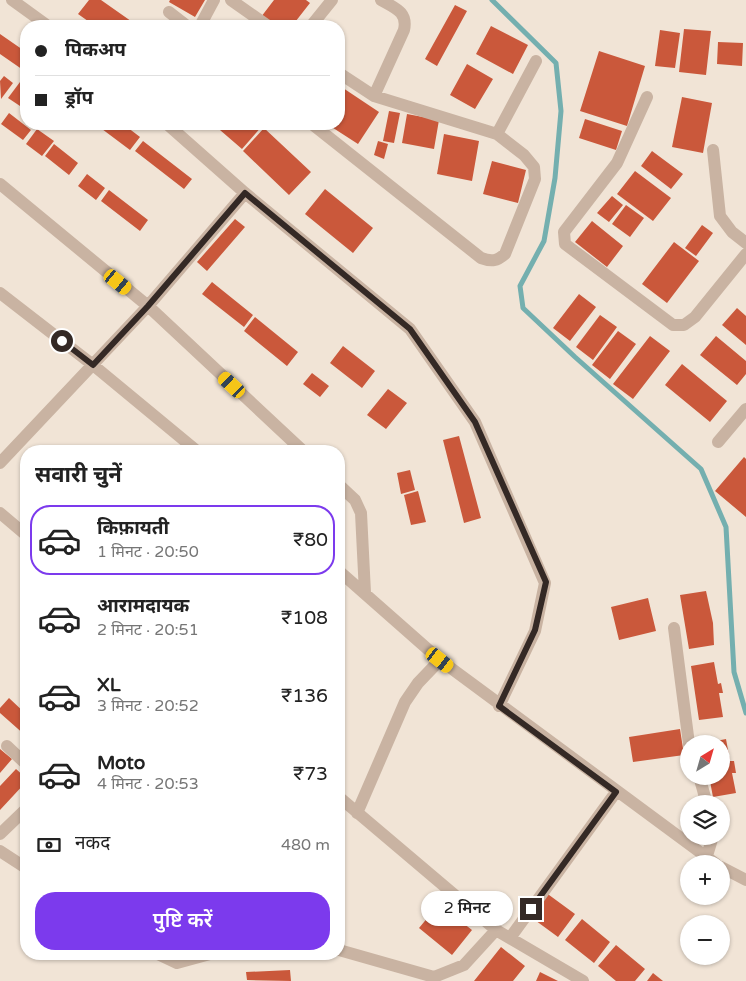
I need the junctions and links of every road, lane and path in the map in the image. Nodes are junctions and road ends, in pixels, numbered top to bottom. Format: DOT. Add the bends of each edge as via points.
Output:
graph roads {
  1 [pos="12,0"];
  2 [pos="214,0"];
  3 [pos="231,0"];
  4 [pos="332,0"];
  5 [pos="381,0"];
  6 [pos="169,12"];
  7 [pos="40,20"];
  8 [pos="179,20"];
  9 [pos="203,20"];
  10 [pos="259,20"];
  11 [pos="316,20"];
  12 [pos="536,61"];
  13 [pos="345,77"];
  14 [pos="374,96"];
  15 [pos="647,98"];
  16 [pos="174,130"];
  17 [pos="320,130"];
  18 [pos="497,134"];
  19 [pos="713,150"];
  20 [pos="0,184"];
  21 [pos="245,193"];
  22 [pos="746,242"];
  23 [pos="746,254"];
  24 [pos="0,293"];
  25 [pos="148,306"];
  26 [pos="93,365"];
  27 [pos="746,409"];
  28 [pos="718,442"];
  29 [pos="190,445"];
  30 [pos="297,445"];
  31 [pos="0,463"];
  32 [pos="345,491"];
  33 [pos="0,513"];
  34 [pos="20,530"];
  35 [pos="345,576"];
  36 [pos="365,593"];
  37 [pos="674,628"];
  38 [pos="440,660"];
  39 [pos="499,706"];
  40 [pos="688,735"];
  41 [pos="7,746"];
  42 [pos="20,758"];
  43 [pos="616,792"];
  44 [pos="345,803"];
  45 [pos="357,813"];
  46 [pos="20,815"];
  47 [pos="0,834"];
  48 [pos="0,851"];
  49 [pos="703,855"];
  50 [pos="20,864"];
  51 [pos="730,872"];
  52 [pos="746,880"];
  53 [pos="496,930"];
  54 [pos="510,938"];
  55 [pos="345,952"];
  56 [pos="169,960"];
  57 [pos="190,960"];
  58 [pos="583,981"];
  1 -- 7 [label="street"];
  2 -- 9 [label="street"];
  3 -- 10 [label="street"];
  4 -- 11 [label="street"];
  5 -- 14 [label="street" via="403,13 406,21"];
  6 -- 8 [label="street"];
  12 -- 18 [label="street"];
  13 -- 14 [label="street"];
  14 -- 18 [label="street"];
  15 -- 23 [label="street" via="618,163 564,232 565,244 673,325 684,325 695,316"];
  16 -- 21 [label="street"];
  17 -- 18 [label="street" via="490,261 505,254 535,179 534,167 524,155"];
  19 -- 22 [label="street" via="720,216 732,232"];
  20 -- 25 [label="street"];
  21 -- 25 [label="street"];
  21 -- 39 [label="street" via="410,329 475,422 546,582 535,630"];
  24 -- 26 [label="street"];
  25 -- 26 [label="street"];
  25 -- 30 [label="street"];
  26 -- 29 [label="street"];
  26 -- 31 [label="street"];
  27 -- 28 [label="street"];
  32 -- 36 [label="street" via="361,512"];
  33 -- 34 [label="street"];
  35 -- 36 [label="street"];
  36 -- 38 [label="street"];
  37 -- 40 [label="street"];
  38 -- 39 [label="street"];
  38 -- 45 [label="street" via="405,702"];
  39 -- 43 [label="street"];
  41 -- 42 [label="street"];
  43 -- 49 [label="street"];
  43 -- 54 [label="street"];
  44 -- 45 [label="street"];
  45 -- 53 [label="street"];
  46 -- 47 [label="street"];
  48 -- 50 [label="street"];
  51 -- 52 [label="street"];
  53 -- 54 [label="street"];
  53 -- 55 [label="street" via="464,965 434,977"];
  54 -- 58 [label="street"];
  56 -- 57 [label="street" via="177,964"];
}
